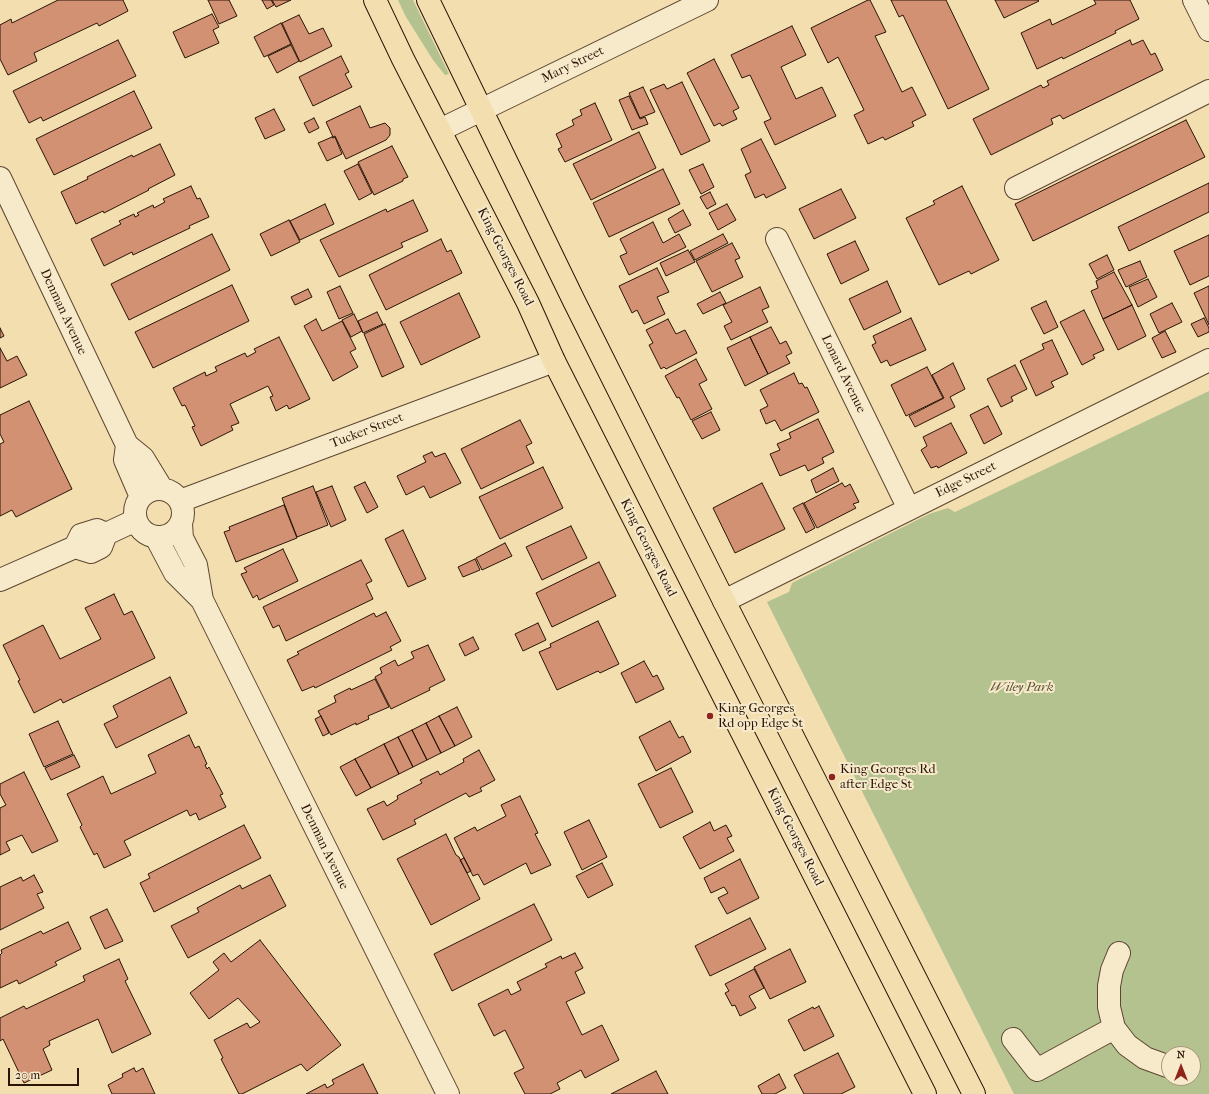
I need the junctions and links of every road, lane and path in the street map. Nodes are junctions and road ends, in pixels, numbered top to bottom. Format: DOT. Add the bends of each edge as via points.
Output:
graph roads {
  1 [pos="375,0"];
  2 [pos="428,0"];
  3 [pos="706,0"];
  4 [pos="1198,1"];
  5 [pos="1209,30"];
  6 [pos="1209,91"];
  7 [pos="481,110"];
  8 [pos="440,130"];
  9 [pos="0,178"];
  10 [pos="1016,188"];
  11 [pos="777,239"];
  12 [pos="1209,360"];
  13 [pos="554,361"];
  14 [pos="127,445"];
  15 [pos="162,489"];
  16 [pos="141,497"];
  17 [pos="180,501"];
  18 [pos="909,509"];
  19 [pos="136,520"];
  20 [pos="181,524"];
  21 [pos="156,537"];
  22 [pos="0,580"];
  23 [pos="202,600"];
  24 [pos="724,601"];
  25 [pos="1119,953"];
  26 [pos="1114,1028"];
  27 [pos="1013,1039"];
  28 [pos="1161,1064"];
  29 [pos="448,1094"];
  30 [pos="925,1094"];
  31 [pos="974,1094"];
  1 -- 8 [label="highway, King Georges Road"];
  2 -- 7 [label="highway"];
  3 -- 7 [label="street, Mary Street"];
  4 -- 5 [label="street"];
  6 -- 10 [label="street"];
  7 -- 8 [label="street, Mary Street"];
  7 -- 24 [label="highway"];
  8 -- 13 [label="highway, King Georges Road" via="528,303"];
  9 -- 14 [label="street, Denman Avenue"];
  11 -- 18 [label="street, Lonard Avenue"];
  12 -- 18 [label="street, Edge Street"];
  13 -- 17 [label="street, Tucker Street"];
  13 -- 30 [label="highway, King Georges Road"];
  14 -- 15 [label="street, Denman Avenue" via="143,458"];
  14 -- 16 [label="street, Denman Avenue" via="124,460"];
  15 -- 16 [label="street" via="154,489"];
  15 -- 17 [label="street" via="176,495"];
  16 -- 19 [label="street" via="136,504"];
  17 -- 20 [label="street" via="184,516"];
  18 -- 24 [label="street, Edge Street"];
  19 -- 21 [label="street" via="144,532"];
  19 -- 22 [label="street" via="106,534 97,530 81,535 75,548"];
  20 -- 21 [label="street" via="170,534"];
  20 -- 23 [label="street, Denman Avenue" via="182,538 196,565"];
  21 -- 23 [label="street, Denman Avenue" via="175,573"];
  23 -- 29 [label="street, Denman Avenue"];
  24 -- 31 [label="highway"];
  25 -- 26 [label="street" via="1109,986 1109,1007"];
  26 -- 27 [label="street" via="1037,1070"];
  26 -- 28 [label="street" via="1127,1045 1145,1058"];
}
